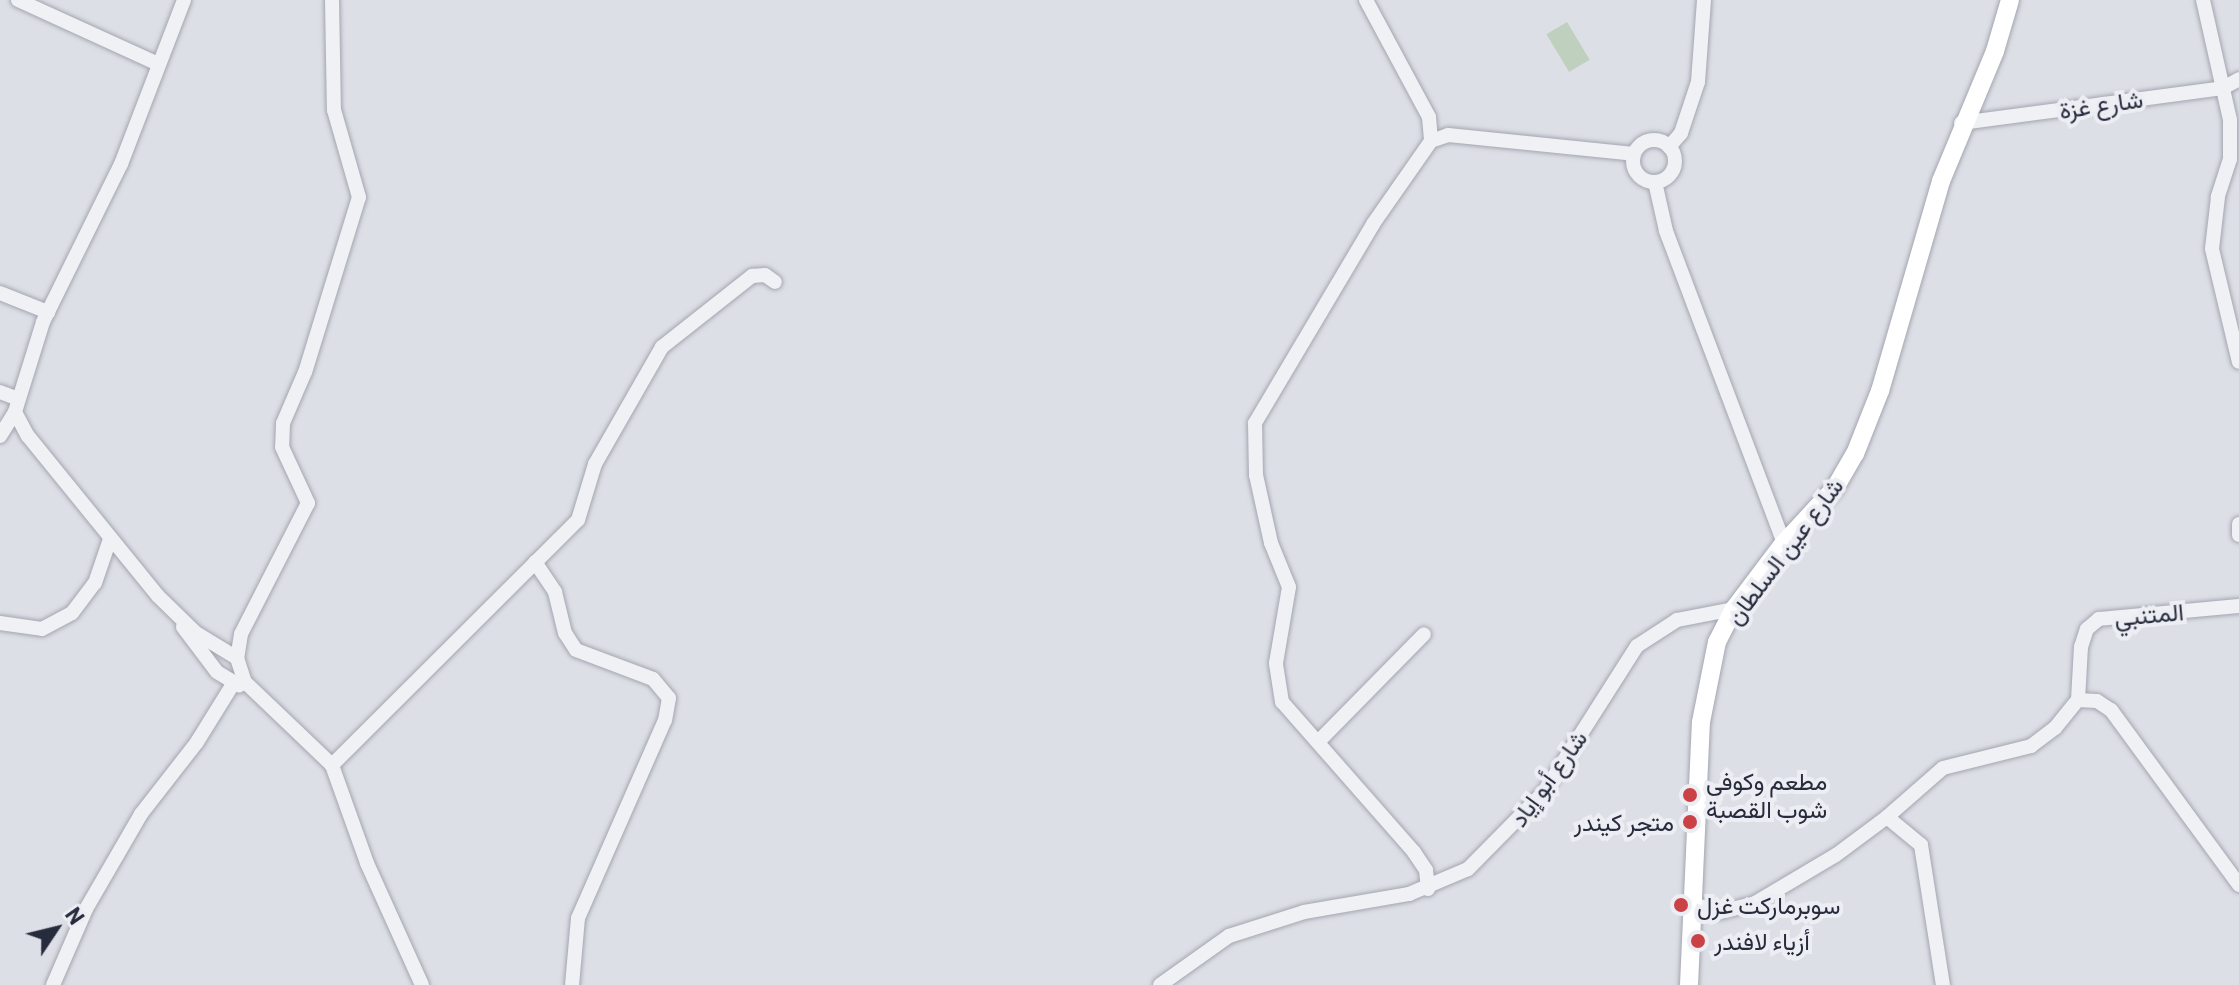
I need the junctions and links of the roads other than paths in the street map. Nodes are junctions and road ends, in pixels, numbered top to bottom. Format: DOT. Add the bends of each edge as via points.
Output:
graph roads {
  1 [pos="18,0"];
  2 [pos="184,0"];
  3 [pos="332,0"];
  4 [pos="1366,0"];
  5 [pos="1704,0"];
  6 [pos="2010,0"];
  7 [pos="2203,0"];
  8 [pos="156,63"];
  9 [pos="2239,79"];
  10 [pos="2223,88"];
  11 [pos="1961,123"];
  12 [pos="1431,141"];
  13 [pos="1669,147"];
  14 [pos="1634,154"];
  15 [pos="1655,182"];
  16 [pos="775,282"];
  17 [pos="0,293"];
  18 [pos="48,312"];
  19 [pos="2239,362"];
  20 [pos="0,392"];
  21 [pos="16,405"];
  22 [pos="0,436"];
  23 [pos="2239,524"];
  24 [pos="2239,535"];
  25 [pos="110,539"];
  26 [pos="1784,543"];
  27 [pos="535,562"];
  28 [pos="2239,606"];
  29 [pos="1734,609"];
  30 [pos="177,616"];
  31 [pos="0,623"];
  32 [pos="1424,634"];
  33 [pos="237,658"];
  34 [pos="233,684"];
  35 [pos="251,689"];
  36 [pos="2078,700"];
  37 [pos="1318,742"];
  38 [pos="332,765"];
  39 [pos="1887,817"];
  40 [pos="2239,885"];
  41 [pos="1428,889"];
  42 [pos="1693,904"];
  43 [pos="53,985"];
  44 [pos="422,985"];
  45 [pos="572,985"];
  46 [pos="1160,985"];
  47 [pos="1689,985"];
  48 [pos="1943,985"];
  1 -- 8 [label="street"];
  2 -- 8 [label="street"];
  3 -- 33 [label="street" via="334,110 359,197 305,372 283,423 282,447 308,503 241,634"];
  4 -- 12 [label="street" via="1429,117"];
  5 -- 13 [label="street" via="1698,82 1681,133"];
  6 -- 11 [label="main road, شارع عين السلطان" via="1995,51"];
  7 -- 10 [label="street"];
  8 -- 18 [label="street" via="121,164"];
  9 -- 10 [label="street, شارع غزة"];
  10 -- 11 [label="street, شارع غزة"];
  10 -- 19 [label="street" via="2230,159 2218,197 2212,249"];
  11 -- 26 [label="main road, شارع عين السلطان" via="1880,391 1855,454 1835,488"];
  12 -- 14 [label="street" via="1448,135"];
  12 -- 37 [label="street" via="1373,224 1255,423 1256,475 1271,543 1289,587 1278,646 1278,688 1282,702"];
  13 -- 14 [label="street" via="1650,141"];
  13 -- 15 [label="street" via="1675,159 1672,172"];
  14 -- 15 [label="street" via="1637,174"];
  15 -- 26 [label="street" via="1666,231"];
  16 -- 27 [label="street" via="765,275 752,276 662,347 595,464 578,520"];
  17 -- 18 [label="street"];
  18 -- 21 [label="street"];
  20 -- 21 [label="street"];
  21 -- 22 [label="street"];
  21 -- 25 [label="street" via="28,436"];
  23 -- 24 [label="street"];
  25 -- 30 [label="street"];
  25 -- 31 [label="street" via="95,583 72,613 42,629"];
  26 -- 29 [label="main road, شارع عين السلطان"];
  27 -- 38 [label="street"];
  27 -- 45 [label="street" via="555,592 565,633 576,650 653,679 669,698 665,720 578,918"];
  28 -- 36 [label="street, المتنبي" via="2099,619 2083,639"];
  29 -- 41 [label="street, شارع أبو إياد" via="1677,620 1637,646 1530,810 1468,869"];
  29 -- 42 [label="main road, شارع عين السلطان" via="1717,642 1701,722"];
  30 -- 33 [label="street"];
  30 -- 34 [label="street" via="204,659"];
  32 -- 37 [label="street"];
  33 -- 35 [label="street"];
  34 -- 35 [label="street"];
  34 -- 43 [label="street" via="197,742 141,814 86,909"];
  35 -- 38 [label="street"];
  36 -- 39 [label="street" via="2042,740 1943,768"];
  36 -- 40 [label="street" via="2097,701 2111,710"];
  37 -- 41 [label="street" via="1414,852 1426,870"];
  38 -- 44 [label="street" via="367,863"];
  39 -- 42 [label="street" via="1755,903 1720,912"];
  39 -- 48 [label="street" via="1916,838 1925,856"];
  41 -- 46 [label="street, شارع أبو إياد" via="1304,912 1250,928 1229,936"];
  42 -- 47 [label="main road, شارع عين السلطان"];
}
